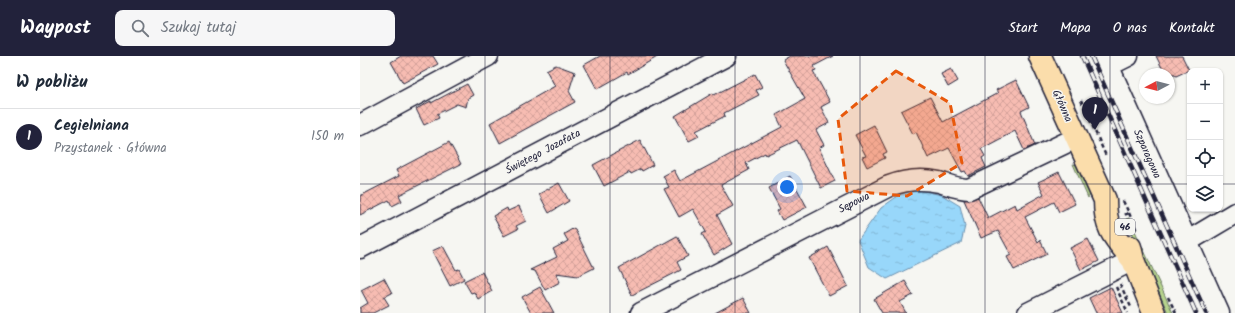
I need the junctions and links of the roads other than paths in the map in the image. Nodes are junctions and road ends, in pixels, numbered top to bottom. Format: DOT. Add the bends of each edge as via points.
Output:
graph roads {
  1 [pos="488,56"];
  2 [pos="726,56"];
  3 [pos="1040,56"];
  4 [pos="1128,56"];
  5 [pos="1106,61"];
  6 [pos="360,125"];
  7 [pos="1076,138"];
  8 [pos="1235,213"];
  9 [pos="1188,240"];
  10 [pos="360,248"];
  11 [pos="1132,260"];
  12 [pos="1149,311"];
  13 [pos="641,313"];
  14 [pos="1028,313"];
  15 [pos="1219,313"];
  1 -- 6 [label="street"];
  2 -- 10 [label="street, Świętego Jozafata"];
  3 -- 7 [label="main road, Główna / 46"];
  4 -- 5 [label="street, Szparagowa"];
  5 -- 9 [label="street, Szparagowa"];
  7 -- 11 [label="main road, Główna / 46" via="1105,200 1105,218"];
  7 -- 13 [label="street, Sępowa" via="969,189 959,189 937,182 903,180"];
  8 -- 9 [label="street"];
  9 -- 15 [label="street, Szparagowa"];
  11 -- 12 [label="main road, Główna / 46"];
  11 -- 14 [label="street"];
}
